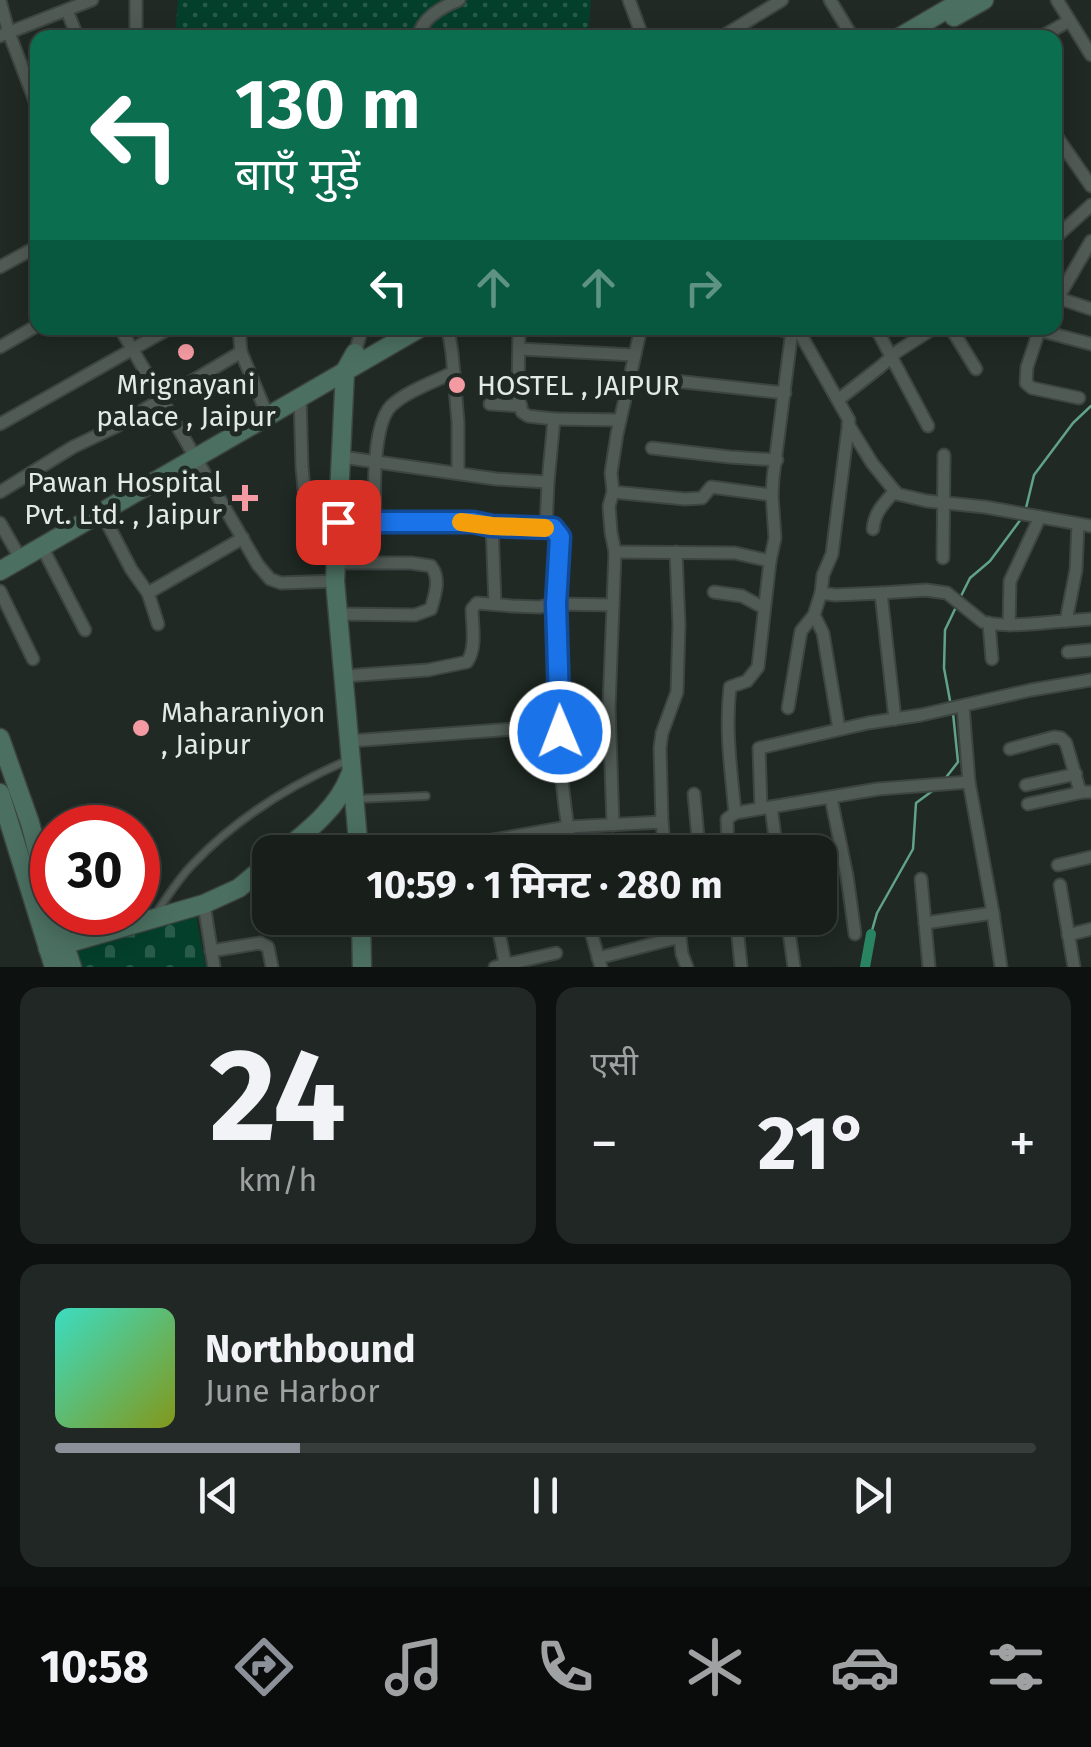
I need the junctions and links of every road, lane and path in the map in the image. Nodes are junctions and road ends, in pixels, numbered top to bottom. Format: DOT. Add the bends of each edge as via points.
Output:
graph roads {
  1 [pos="92,0"];
  2 [pos="136,0"];
  3 [pos="459,0"];
  4 [pos="629,0"];
  5 [pos="782,0"];
  6 [pos="830,0"];
  7 [pos="984,0"];
  8 [pos="1057,0"];
  9 [pos="0,1"];
  10 [pos="952,2"];
  11 [pos="70,6"];
  12 [pos="1069,21"];
  13 [pos="136,30"];
  14 [pos="419,30"];
  15 [pos="640,30"];
  16 [pos="733,30"];
  17 [pos="848,30"];
  18 [pos="910,30"];
  19 [pos="933,30"];
  20 [pos="1053,30"];
  21 [pos="4,34"];
  22 [pos="1091,55"];
  23 [pos="30,91"];
  24 [pos="1062,144"];
  25 [pos="1091,186"];
  26 [pos="1091,205"];
  27 [pos="1062,232"];
  28 [pos="1091,241"];
  29 [pos="30,250"];
  30 [pos="0,267"];
  31 [pos="1062,290"];
  32 [pos="1062,302"];
  33 [pos="1091,309"];
  34 [pos="30,329"];
  35 [pos="124,335"];
  36 [pos="157,335"];
  37 [pos="239,335"];
  38 [pos="360,335"];
  39 [pos="387,335"];
  40 [pos="408,335"];
  41 [pos="449,335"];
  42 [pos="519,335"];
  43 [pos="638,335"];
  44 [pos="794,335"];
  45 [pos="799,335"];
  46 [pos="880,335"];
  47 [pos="923,335"];
  48 [pos="955,335"];
  49 [pos="1037,335"];
  50 [pos="1062,335"];
  51 [pos="1091,344"];
  52 [pos="0,347"];
  53 [pos="132,348"];
  54 [pos="520,349"];
  55 [pos="240,352"];
  56 [pos="355,353"];
  57 [pos="634,355"];
  58 [pos="892,357"];
  59 [pos="976,369"];
  60 [pos="345,371"];
  61 [pos="454,372"];
  62 [pos="675,381"];
  63 [pos="785,393"];
  64 [pos="300,396"];
  65 [pos="162,398"];
  66 [pos="1079,398"];
  67 [pos="838,400"];
  68 [pos="490,404"];
  69 [pos="264,406"];
  70 [pos="520,406"];
  71 [pos="554,418"];
  72 [pos="620,420"];
  73 [pos="0,424"];
  74 [pos="848,424"];
  75 [pos="928,426"];
  76 [pos="652,448"];
  77 [pos="193,453"];
  78 [pos="944,455"];
  79 [pos="342,457"];
  80 [pos="375,460"];
  81 [pos="776,460"];
  82 [pos="458,472"];
  83 [pos="548,482"];
  84 [pos="895,491"];
  85 [pos="0,492"];
  86 [pos="613,492"];
  87 [pos="772,495"];
  88 [pos="942,503"];
  89 [pos="306,510"];
  90 [pos="102,511"];
  91 [pos="1038,517"];
  92 [pos="338,522"];
  93 [pos="0,523"];
  94 [pos="377,523"];
  95 [pos="1087,523"];
  96 [pos="492,526"];
  97 [pos="546,528"];
  98 [pos="872,530"];
  99 [pos="243,538"];
  100 [pos="42,547"];
  101 [pos="615,552"];
  102 [pos="676,552"];
  103 [pos="5,554"];
  104 [pos="943,558"];
  105 [pos="770,562"];
  106 [pos="0,570"];
  107 [pos="336,572"];
  108 [pos="0,592"];
  109 [pos="714,592"];
  110 [pos="148,593"];
  111 [pos="821,593"];
  112 [pos="881,593"];
  113 [pos="496,604"];
  114 [pos="556,604"];
  115 [pos="613,605"];
  116 [pos="764,608"];
  117 [pos="338,614"];
  118 [pos="814,615"];
  119 [pos="1091,619"];
  120 [pos="1066,621"];
  121 [pos="158,624"];
  122 [pos="989,624"];
  123 [pos="1008,625"];
  124 [pos="85,630"];
  125 [pos="1091,650"];
  126 [pos="1068,652"];
  127 [pos="992,659"];
  128 [pos="33,660"];
  129 [pos="345,676"];
  130 [pos="1091,680"];
  131 [pos="788,708"];
  132 [pos="957,708"];
  133 [pos="895,719"];
  134 [pos="514,729"];
  135 [pos="838,730"];
  136 [pos="0,738"];
  137 [pos="1010,749"];
  138 [pos="351,756"];
  139 [pos="1076,774"];
  140 [pos="969,782"];
  141 [pos="1026,785"];
  142 [pos="1087,792"];
  143 [pos="0,794"];
  144 [pos="694,794"];
  145 [pos="426,796"];
  146 [pos="831,798"];
  147 [pos="355,800"];
  148 [pos="1028,804"];
  149 [pos="766,808"];
  150 [pos="735,813"];
  151 [pos="662,822"];
  152 [pos="30,823"];
  153 [pos="613,825"];
  154 [pos="6,827"];
  155 [pos="568,827"];
  156 [pos="303,835"];
  157 [pos="358,835"];
  158 [pos="522,835"];
  159 [pos="569,835"];
  160 [pos="663,835"];
  161 [pos="698,835"];
  162 [pos="728,835"];
  163 [pos="773,835"];
  164 [pos="1091,857"];
  165 [pos="1058,865"];
  166 [pos="252,877"];
  167 [pos="921,879"];
  168 [pos="1060,885"];
  169 [pos="204,904"];
  170 [pos="160,907"];
  171 [pos="993,913"];
  172 [pos="160,916"];
  173 [pos="925,923"];
  174 [pos="1091,930"];
  175 [pos="854,934"];
  176 [pos="105,935"];
  177 [pos="361,935"];
  178 [pos="498,935"];
  179 [pos="592,935"];
  180 [pos="738,935"];
  181 [pos="789,935"];
  182 [pos="1068,935"];
  183 [pos="680,937"];
  184 [pos="211,951"];
  185 [pos="55,953"];
  186 [pos="556,954"];
  187 [pos="600,962"];
  188 [pos="502,966"];
  189 [pos="741,966"];
  190 [pos="72,967"];
  191 [pos="214,967"];
  192 [pos="272,967"];
  193 [pos="362,967"];
  194 [pos="687,967"];
  195 [pos="731,967"];
  196 [pos="794,967"];
  197 [pos="930,967"];
  198 [pos="1001,967"];
  199 [pos="1074,967"];
  1 -- 11 [label="street"];
  2 -- 13 [label="street"];
  3 -- 14 [label="street"];
  4 -- 15 [label="street"];
  5 -- 16 [label="street"];
  6 -- 17 [label="street"];
  7 -- 19 [label="street"];
  8 -- 12 [label="street"];
  9 -- 21 [label="street"];
  10 -- 18 [label="street"];
  11 -- 21 [label="street"];
  12 -- 20 [label="street"];
  12 -- 22 [label="street"];
  21 -- 23 [label="street"];
  24 -- 25 [label="street"];
  26 -- 27 [label="street"];
  28 -- 31 [label="street"];
  29 -- 30 [label="street"];
  32 -- 33 [label="street"];
  34 -- 52 [label="street"];
  35 -- 53 [label="street"];
  36 -- 53 [label="street"];
  37 -- 55 [label="street"];
  38 -- 56 [label="street"];
  39 -- 56 [label="street"];
  40 -- 60 [label="street"];
  41 -- 61 [label="street"];
  42 -- 54 [label="street"];
  43 -- 57 [label="street"];
  44 -- 63 [label="street"];
  45 -- 67 [label="street"];
  46 -- 58 [label="street"];
  47 -- 58 [label="street"];
  48 -- 59 [label="street"];
  49 -- 66 [label="street" via="1026,383"];
  50 -- 51 [label="street"];
  53 -- 65 [label="street"];
  53 -- 73 [label="street"];
  54 -- 57 [label="street"];
  54 -- 70 [label="street"];
  55 -- 65 [label="street"];
  55 -- 69 [label="street"];
  56 -- 60 [label="street"];
  56 -- 69 [label="street"];
  57 -- 72 [label="street"];
  58 -- 67 [label="street"];
  58 -- 75 [label="street"];
  60 -- 64 [label="street"];
  60 -- 79 [label="street"];
  61 -- 80 [label="street" via="389,408"];
  61 -- 82 [label="street"];
  62 -- 63 [label="street"];
  63 -- 81 [label="street"];
  64 -- 77 [label="street"];
  64 -- 89 [label="street"];
  65 -- 77 [label="street"];
  65 -- 85 [label="street"];
  67 -- 74 [label="street"];
  68 -- 70 [label="street"];
  69 -- 77 [label="street"];
  70 -- 71 [label="street" via="528,416"];
  71 -- 72 [label="street"];
  71 -- 83 [label="street"];
  72 -- 86 [label="street"];
  74 -- 84 [label="street"];
  74 -- 111 [label="street"];
  76 -- 81 [label="street"];
  77 -- 90 [label="street"];
  77 -- 99 [label="street"];
  77 -- 103 [label="street"];
  78 -- 88 [label="street"];
  79 -- 80 [label="street"];
  79 -- 92 [label="street"];
  80 -- 82 [label="street"];
  80 -- 94 [label="street"];
  81 -- 87 [label="street"];
  82 -- 83 [label="street"];
  83 -- 97 [label="street"];
  84 -- 88 [label="street"];
  84 -- 98 [label="street"];
  86 -- 87 [label="street" via="685,499 702,498 712,487"];
  86 -- 101 [label="street"];
  87 -- 105 [label="street" via="776,538"];
  88 -- 91 [label="street"];
  88 -- 104 [label="street"];
  90 -- 100 [label="street"];
  90 -- 110 [label="street"];
  91 -- 95 [label="street"];
  91 -- 123 [label="street" via="1010,581"];
  92 -- 94 [label="street"];
  92 -- 107 [label="street"];
  93 -- 103 [label="street"];
  94 -- 96 [label="street"];
  95 -- 120 [label="street"];
  96 -- 97 [label="street"];
  96 -- 113 [label="street"];
  97 -- 114 [label="street" via="560,537"];
  99 -- 107 [label="street" via="270,579 294,584"];
  99 -- 110 [label="street"];
  100 -- 106 [label="street"];
  100 -- 124 [label="street"];
  101 -- 102 [label="street"];
  101 -- 115 [label="street"];
  102 -- 105 [label="street" via="735,552"];
  102 -- 151 [label="street" via="677,692 660,748"];
  105 -- 116 [label="street"];
  107 -- 117 [label="street"];
  107 -- 117 [label="street" via="426,564 436,572 437,590 431,609 415,615"];
  108 -- 128 [label="street"];
  109 -- 116 [label="street"];
  110 -- 121 [label="street"];
  111 -- 112 [label="street"];
  111 -- 118 [label="street"];
  112 -- 122 [label="street" via="947,593"];
  112 -- 133 [label="street"];
  113 -- 114 [label="street"];
  113 -- 129 [label="street" via="472,608 467,662"];
  114 -- 115 [label="street"];
  114 -- 155 [label="street"];
  115 -- 153 [label="street"];
  116 -- 150 [label="street" via="758,667 747,682 730,686 727,749"];
  117 -- 129 [label="street"];
  118 -- 131 [label="street" via="801,631"];
  118 -- 135 [label="street" via="823,633"];
  119 -- 120 [label="street"];
  120 -- 123 [label="street"];
  122 -- 123 [label="street"];
  122 -- 127 [label="street"];
  125 -- 126 [label="street"];
  129 -- 138 [label="street"];
  130 -- 132 [label="street"];
  132 -- 133 [label="street"];
  132 -- 140 [label="street"];
  133 -- 135 [label="street"];
  134 -- 138 [label="street"];
  135 -- 149 [label="street" via="759,748"];
  136 -- 152 [label="street"];
  137 -- 139 [label="street" via="1061,738"];
  138 -- 147 [label="street"];
  138 -- 156 [label="street" via="344,791"];
  138 -- 170 [label="lane" via="225,832"];
  139 -- 141 [label="street"];
  139 -- 142 [label="street"];
  140 -- 146 [label="street"];
  140 -- 171 [label="street"];
  142 -- 148 [label="street"];
  143 -- 154 [label="street"];
  144 -- 161 [label="street"];
  145 -- 147 [label="lane"];
  146 -- 149 [label="street"];
  146 -- 175 [label="street"];
  147 -- 157 [label="street"];
  149 -- 150 [label="street"];
  149 -- 163 [label="street"];
  150 -- 162 [label="street" via="727,819"];
  151 -- 153 [label="street"];
  151 -- 160 [label="street"];
  153 -- 155 [label="street"];
  154 -- 185 [label="street"];
  155 -- 158 [label="street"];
  155 -- 159 [label="street"];
  164 -- 165 [label="street"];
  166 -- 169 [label="street"];
  167 -- 173 [label="street"];
  168 -- 182 [label="street"];
  169 -- 172 [label="street"];
  169 -- 184 [label="street"];
  171 -- 173 [label="street"];
  171 -- 198 [label="street"];
  173 -- 197 [label="street"];
  174 -- 182 [label="street"];
  176 -- 185 [label="street"];
  177 -- 193 [label="street"];
  178 -- 188 [label="street"];
  179 -- 187 [label="street"];
  180 -- 189 [label="street"];
  181 -- 196 [label="street"];
  182 -- 199 [label="street"];
  183 -- 187 [label="street"];
  183 -- 194 [label="street"];
  184 -- 191 [label="street"];
  184 -- 192 [label="street" via="260,943 268,947"];
  185 -- 190 [label="street"];
  186 -- 188 [label="street"];
  189 -- 195 [label="street"];
}
